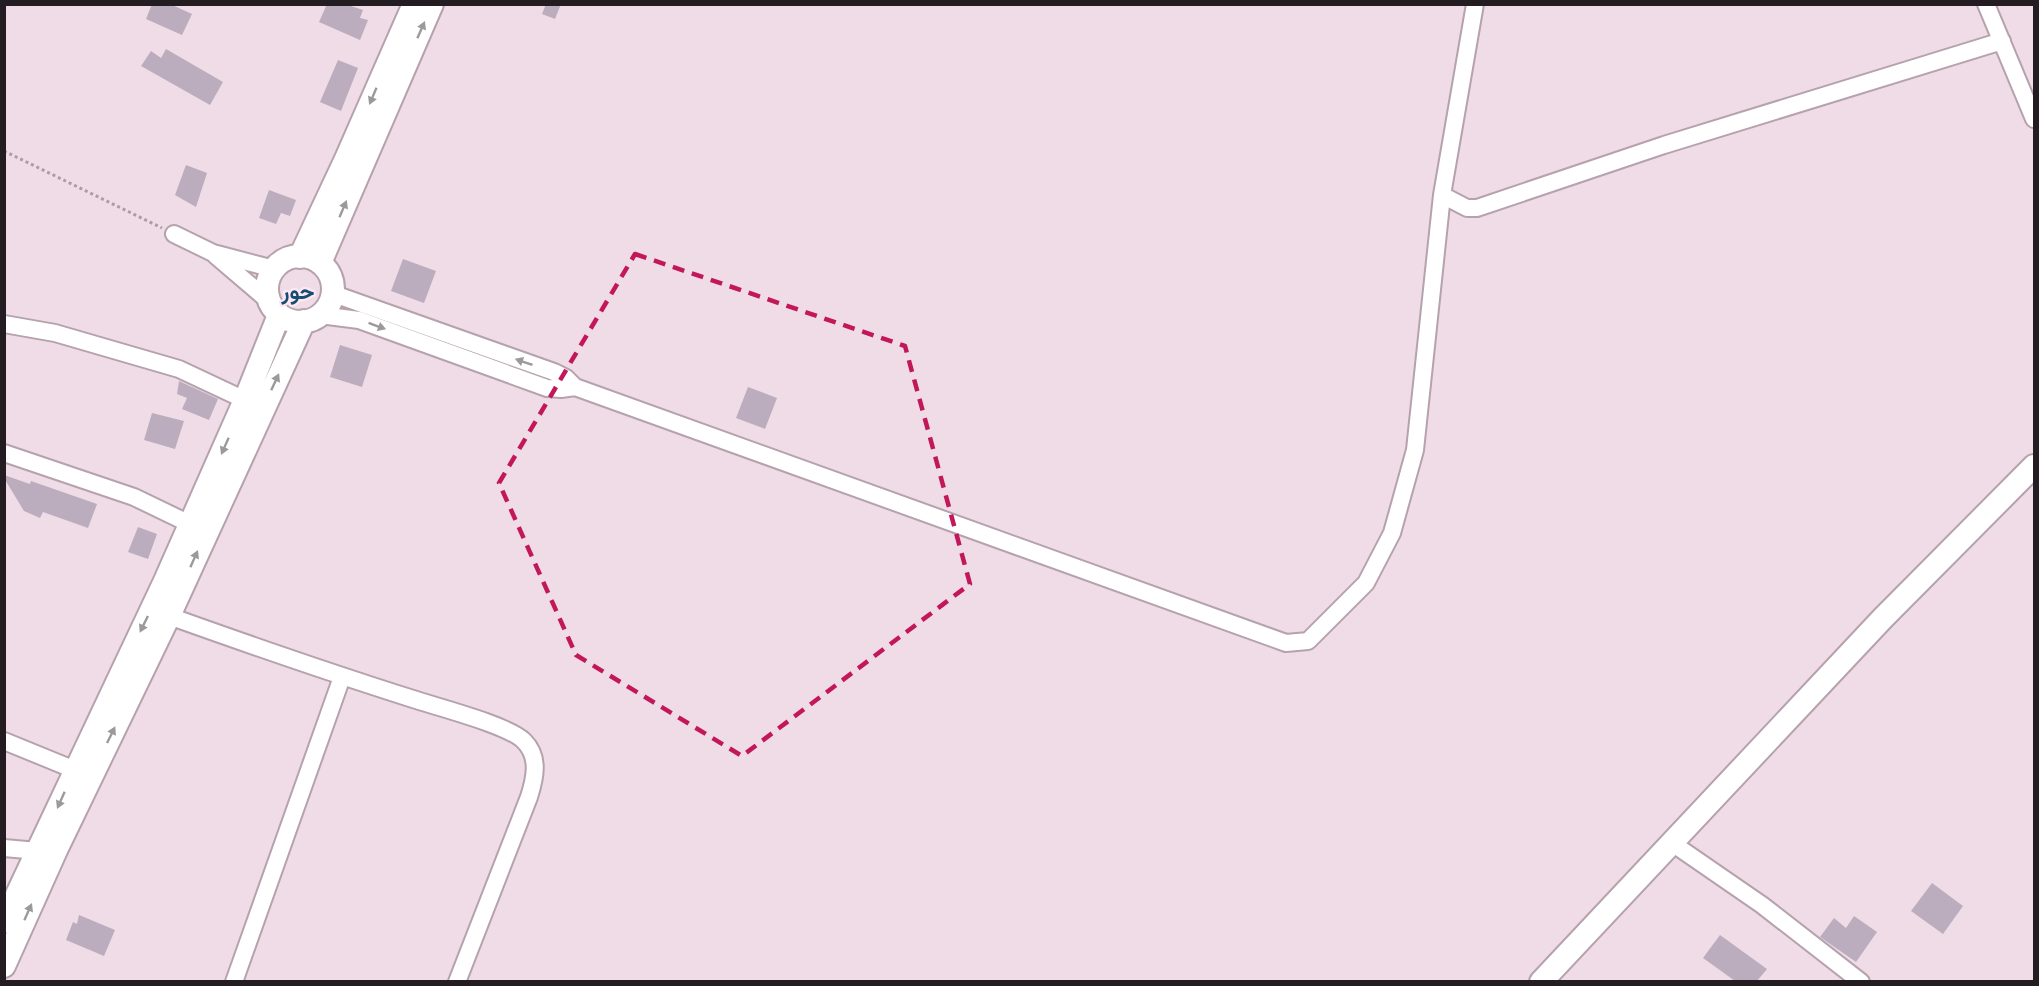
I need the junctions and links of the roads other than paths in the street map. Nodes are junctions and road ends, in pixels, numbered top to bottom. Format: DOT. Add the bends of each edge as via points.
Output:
graph roads {
  1 [pos="414,4"];
  2 [pos="432,4"];
  3 [pos="1476,4"];
  4 [pos="1986,4"];
  5 [pos="2002,41"];
  6 [pos="2034,119"];
  7 [pos="1442,195"];
  8 [pos="174,234"];
  9 [pos="213,253"];
  10 [pos="310,260"];
  11 [pos="274,270"];
  12 [pos="334,294"];
  13 [pos="275,308"];
  14 [pos="312,318"];
  15 [pos="4,324"];
  16 [pos="576,387"];
  17 [pos="245,400"];
  18 [pos="4,453"];
  19 [pos="2031,474"];
  20 [pos="190,524"];
  21 [pos="169,616"];
  22 [pos="342,677"];
  23 [pos="4,741"];
  24 [pos="84,771"];
  25 [pos="1672,843"];
  26 [pos="4,848"];
  27 [pos="38,851"];
  28 [pos="4,922"];
  29 [pos="4,966"];
  30 [pos="234,981"];
  31 [pos="457,981"];
  32 [pos="1541,981"];
  33 [pos="1861,981"];
  1 -- 10 [label="street, one-way" via="346,159"];
  10 -- 2 [label="street, one-way"];
  3 -- 7 [label="street"];
  4 -- 5 [label="street"];
  5 -- 6 [label="street"];
  5 -- 7 [label="street" via="1664,145 1477,208 1467,208"];
  7 -- 16 [label="street" via="1415,450 1392,533 1366,583 1308,641 1286,643"];
  8 -- 9 [label="street"];
  9 -- 11 [label="street"];
  9 -- 13 [label="street"];
  10 -- 11 [label="street" via="287,259"];
  10 -- 12 [label="street" via="331,276"];
  11 -- 13 [label="street" via="268,285"];
  12 -- 14 [label="street" via="326,309"];
  16 -- 12 [label="street, one-way" via="554,372"];
  13 -- 14 [label="street" via="296,322"];
  13 -- 17 [label="street"];
  14 -- 16 [label="street, one-way" via="359,320 547,388"];
  21 -- 14 [label="street, one-way"];
  15 -- 17 [label="street" via="55,333 179,369"];
  17 -- 20 [label="street, one-way"];
  18 -- 20 [label="street" via="134,497"];
  19 -- 25 [label="street" via="1883,618"];
  20 -- 24 [label="street, one-way"];
  21 -- 22 [label="street"];
  24 -- 21 [label="street, one-way"];
  22 -- 30 [label="street"];
  22 -- 31 [label="street" via="499,727 524,741 534,758 535,776 529,797"];
  23 -- 24 [label="street"];
  24 -- 27 [label="street, one-way"];
  29 -- 24 [label="street, one-way" via="57,848"];
  25 -- 32 [label="street"];
  25 -- 33 [label="street"];
  26 -- 27 [label="street"];
  27 -- 28 [label="street"];
}
